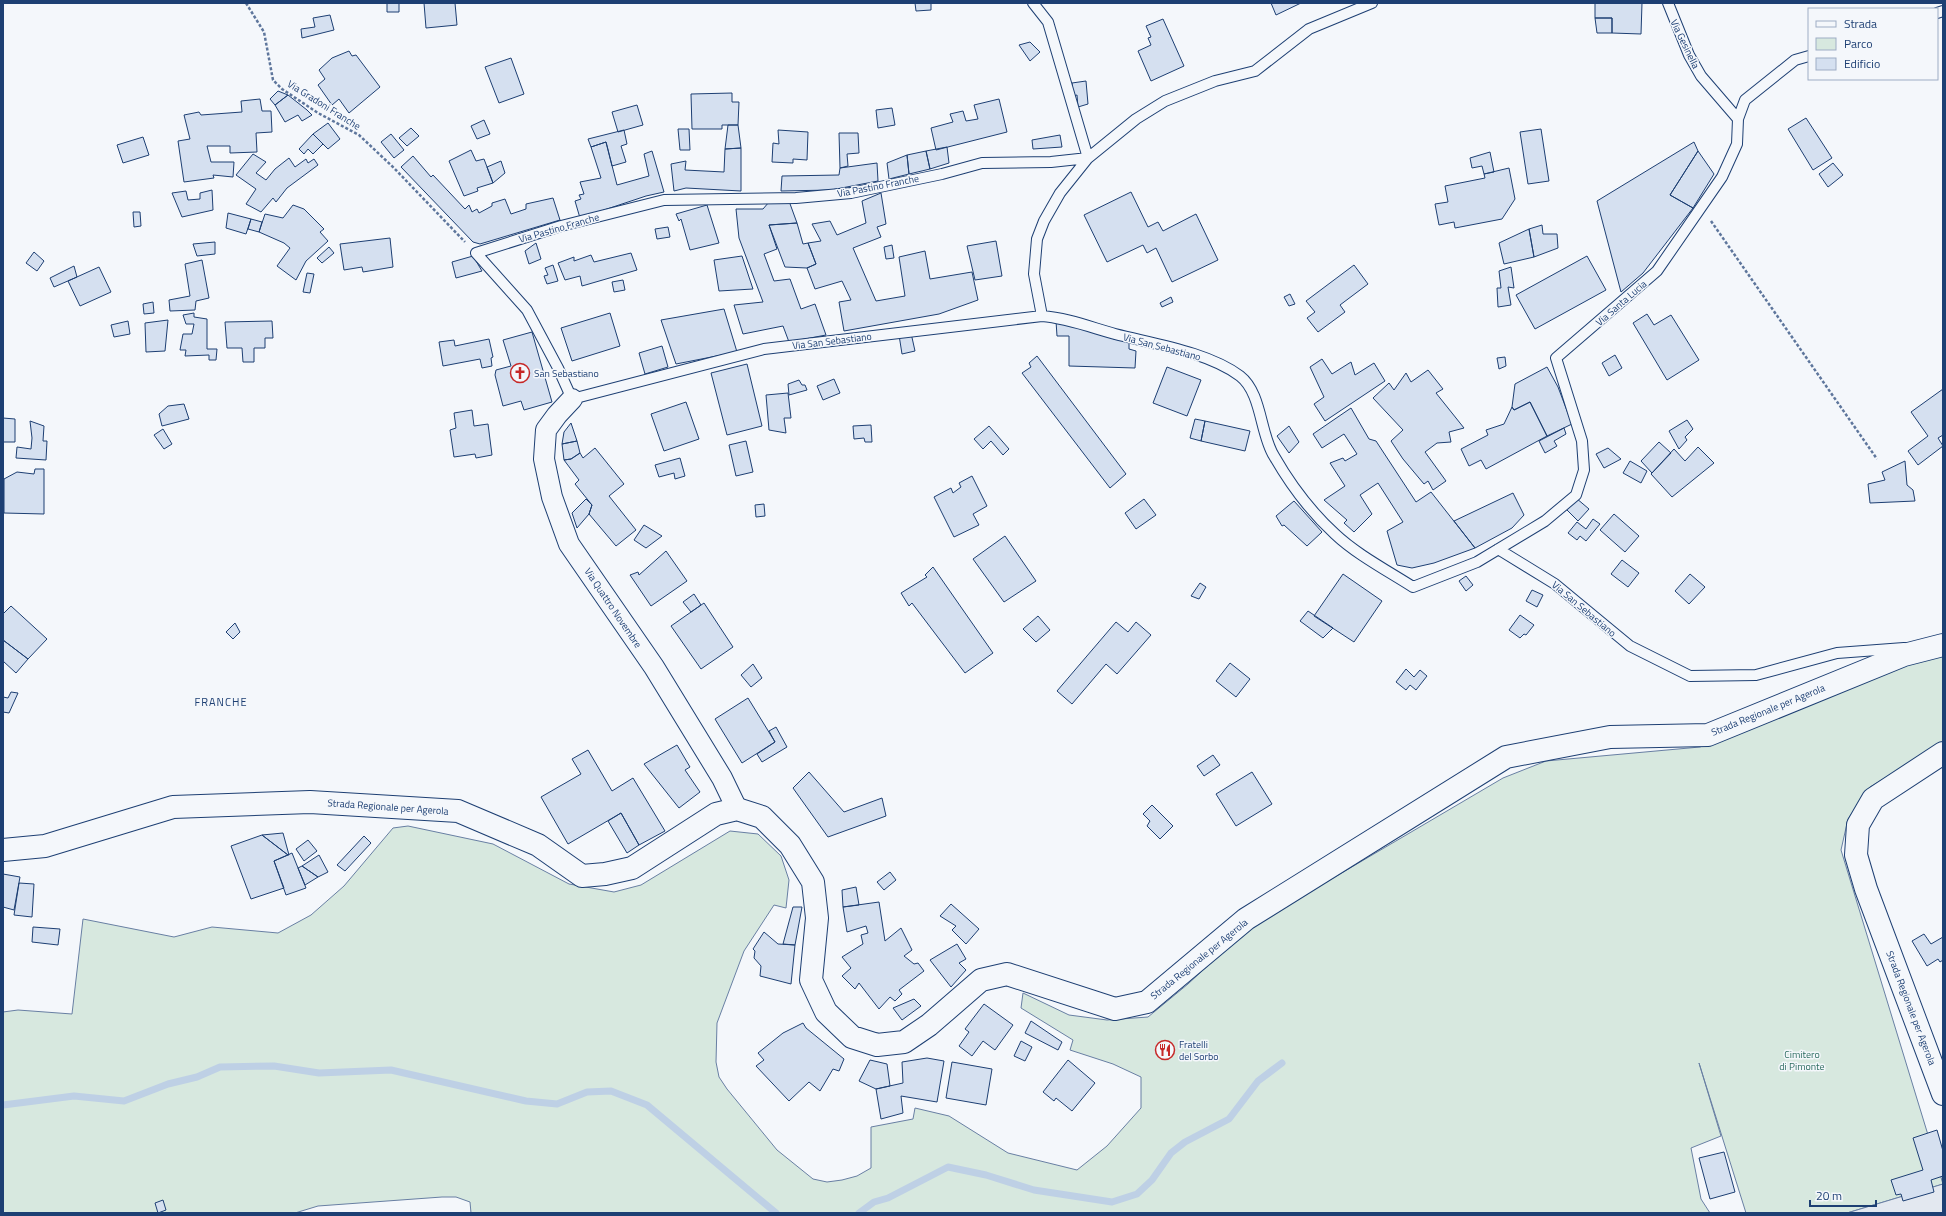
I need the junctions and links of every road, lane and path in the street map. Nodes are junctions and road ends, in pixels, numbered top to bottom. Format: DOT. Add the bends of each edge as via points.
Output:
graph roads {
  1 [pos="246,3"];
  2 [pos="1033,3"];
  3 [pos="1372,3"];
  4 [pos="1668,3"];
  5 [pos="1808,56"];
  6 [pos="1738,119"];
  7 [pos="1088,158"];
  8 [pos="1701,206"];
  9 [pos="476,253"];
  10 [pos="1042,316"];
  11 [pos="572,399"];
  12 [pos="1877,459"];
  13 [pos="1498,549"];
  14 [pos="1943,644"];
  15 [pos="1943,752"];
  16 [pos="737,809"];
  17 [pos="3,850"];
  18 [pos="1943,1094"];
  1 -- 9 [label="path, Via Gradoni Franche" via="264,32 273,80 312,109 359,135"];
  2 -- 7 [label="lane" via="1048,22"];
  3 -- 7 [label="lane" via="1309,29 1255,71 1215,81 1165,102 1136,119"];
  4 -- 6 [label="lane, Via Gesinella" via="1689,55 1701,76"];
  5 -- 6 [label="lane, Via Santa Lucia" via="1796,60 1745,100"];
  6 -- 8 [label="lane, Via Santa Lucia" via="1737,144 1722,177"];
  7 -- 9 [label="lane, Via Pastino Franche" via="1051,162 982,163 851,193 796,198 664,200 561,226"];
  7 -- 10 [label="lane" via="1060,193 1037,239 1034,274"];
  8 -- 12 [label="path"];
  8 -- 13 [label="lane, Via Santa Lucia" via="1657,271 1556,358 1582,441 1584,470 1576,495 1544,521"];
  9 -- 11 [label="lane" via="527,310"];
  10 -- 11 [label="lane, Via San Sebastiano" via="764,349"];
  10 -- 13 [label="lane, Via San Sebastiano" via="1060,317 1099,330 1184,351 1211,360 1241,376 1252,390 1272,454 1314,513 1336,535 1413,587 1477,562"];
  11 -- 16 [label="street, Via Quattro Novembre" via="546,430 544,459 552,497 569,544 654,667 722,778"];
  13 -- 14 [label="lane, Via San Sebastiano" via="1555,584 1630,646 1690,676 1756,675 1837,653"];
  14 -- 16 [label="main road, Strada Regionale per Agerola" via="1904,655 1708,735 1610,737 1506,757 1246,919 1146,1002 1115,1009 1007,974 981,980 929,1025 904,1042 877,1045 852,1037 826,1012 811,980 817,918 814,882 790,845 762,817"];
  15 -- 18 [label="main road, Strada Regionale per Agerola" via="1873,799 1858,825 1856,855 1866,889"];
  16 -- 17 [label="main road, Strada Regionale per Agerola" via="716,814 632,868 582,876 538,845 458,811 310,802 173,807 45,846"];
}
